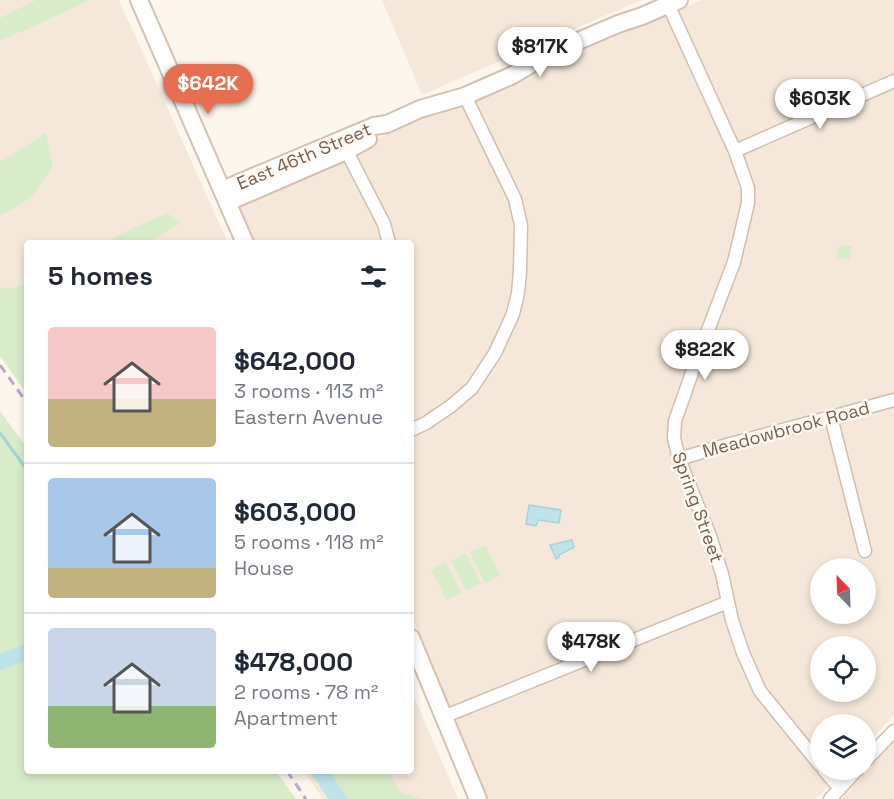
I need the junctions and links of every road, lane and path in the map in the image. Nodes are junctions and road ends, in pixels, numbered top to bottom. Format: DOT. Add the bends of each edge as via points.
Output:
graph roads {
  1 [pos="139,0"];
  2 [pos="671,2"];
  3 [pos="894,81"];
  4 [pos="465,96"];
  5 [pos="344,146"];
  6 [pos="735,151"];
  7 [pos="225,196"];
  8 [pos="244,240"];
  9 [pos="388,240"];
  10 [pos="894,400"];
  11 [pos="831,417"];
  12 [pos="414,428"];
  13 [pos="679,459"];
  14 [pos="865,551"];
  15 [pos="728,602"];
  16 [pos="414,645"];
  17 [pos="443,717"];
  18 [pos="894,731"];
  19 [pos="876,750"];
  20 [pos="810,753"];
  21 [pos="832,780"];
  22 [pos="848,780"];
  23 [pos="840,789"];
  24 [pos="478,799"];
  25 [pos="830,799"];
  1 -- 7 [label="street"];
  2 -- 4 [label="street, East 46th Street" via="546,55"];
  2 -- 6 [label="street, Spring Street"];
  3 -- 6 [label="street"];
  4 -- 5 [label="street, East 46th Street" via="374,126"];
  4 -- 12 [label="street" via="514,199 521,225 518,293 495,353 472,388"];
  5 -- 7 [label="street, East 46th Street"];
  5 -- 9 [label="street"];
  6 -- 13 [label="street, Spring Street" via="748,188 748,203 734,262 675,421"];
  7 -- 8 [label="street"];
  10 -- 11 [label="street, Meadowbrook Road"];
  11 -- 13 [label="street, Meadowbrook Road"];
  11 -- 14 [label="street"];
  13 -- 15 [label="street, Spring Street" via="710,536"];
  15 -- 17 [label="street"];
  15 -- 20 [label="street, Spring Street" via="743,653 760,691"];
  16 -- 17 [label="street"];
  17 -- 24 [label="street"];
  18 -- 19 [label="street"];
  21 -- 23 [label="street"];
  22 -- 23 [label="street"];
  23 -- 25 [label="street"];
}
